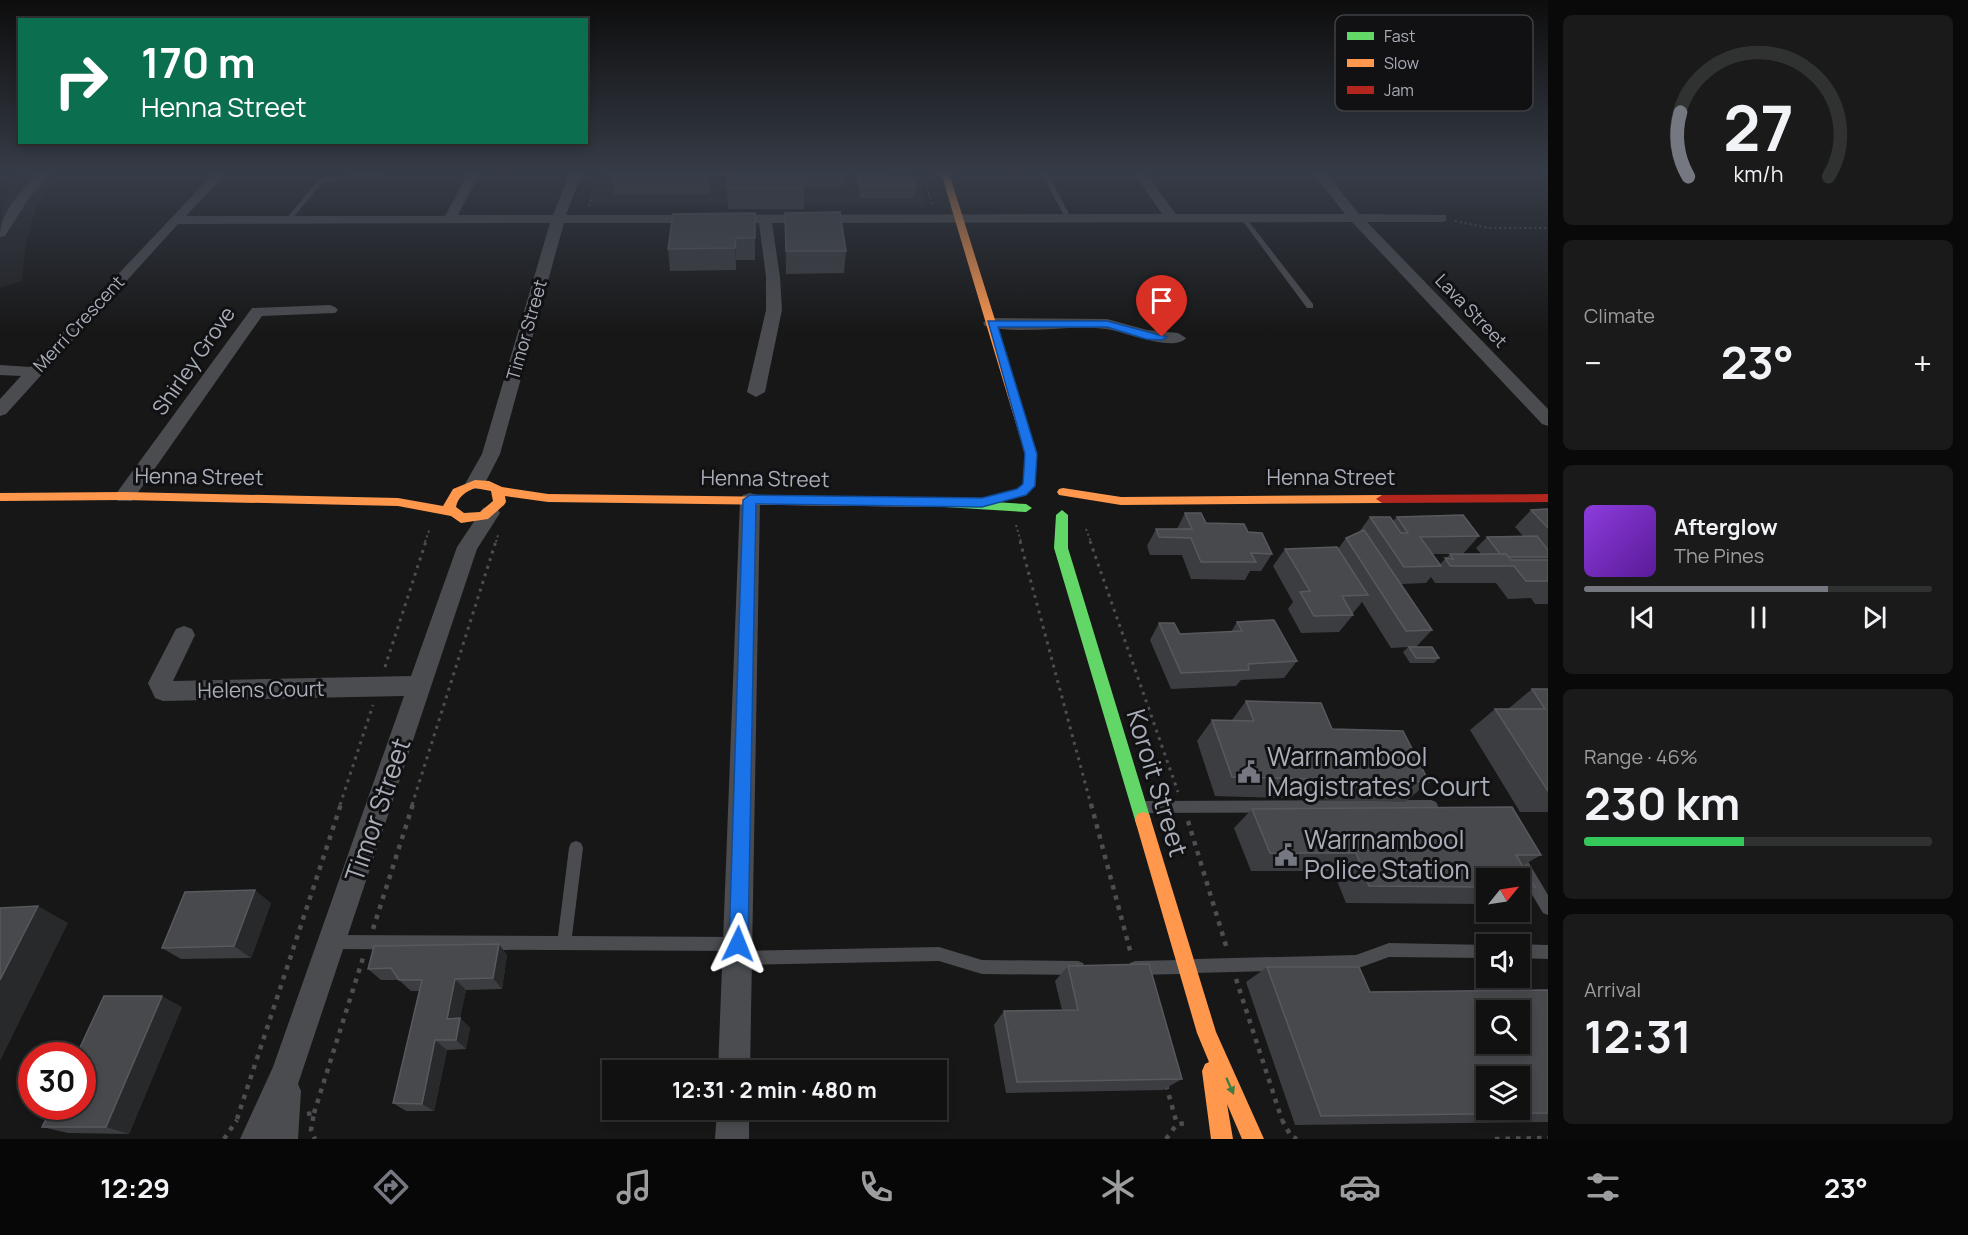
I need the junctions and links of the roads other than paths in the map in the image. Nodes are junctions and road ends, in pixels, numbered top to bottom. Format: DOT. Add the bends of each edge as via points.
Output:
graph roads {
  1 [pos="168,226"];
  2 [pos="556,226"];
  3 [pos="766,226"];
  4 [pos="960,226"];
  5 [pos="1249,226"];
  6 [pos="1363,226"];
  7 [pos="1310,306"];
  8 [pos="330,310"];
  9 [pos="992,324"];
  10 [pos="1178,338"];
  11 [pos="0,370"];
  12 [pos="35,372"];
  13 [pos="756,392"];
  14 [pos="4,404"];
  15 [pos="1548,420"];
  16 [pos="1031,454"];
  17 [pos="1037,483"];
  18 [pos="489,487"];
  19 [pos="457,491"];
  20 [pos="1063,492"];
  21 [pos="125,496"];
  22 [pos="0,497"];
  23 [pos="1546,497"];
  24 [pos="548,498"];
  25 [pos="750,500"];
  26 [pos="1121,501"];
  27 [pos="398,502"];
  28 [pos="982,503"];
  29 [pos="498,509"];
  30 [pos="457,515"];
  31 [pos="1048,516"];
  32 [pos="467,547"];
  33 [pos="1061,548"];
  34 [pos="184,635"];
  35 [pos="421,686"];
  36 [pos="1431,806"];
  37 [pos="1139,807"];
  38 [pos="576,848"];
  39 [pos="1515,853"];
  40 [pos="1548,908"];
  41 [pos="332,942"];
  42 [pos="564,944"];
  43 [pos="738,951"];
  44 [pos="1476,951"];
  45 [pos="1530,951"];
  46 [pos="1548,952"];
  47 [pos="1186,966"];
  48 [pos="1088,968"];
  49 [pos="1129,968"];
  50 [pos="1207,1033"];
  51 [pos="734,1060"];
  52 [pos="287,1072"];
  53 [pos="733,1120"];
  54 [pos="247,1129"];
  55 [pos="281,1139"];
  56 [pos="732,1139"];
  57 [pos="1222,1139"];
  58 [pos="1253,1139"];
  1 -- 12 [label="street, Merri Crescent"];
  2 -- 18 [label="street, Timor Street" via="490,454"];
  3 -- 13 [label="street" via="774,310"];
  4 -- 9 [label="street"];
  5 -- 7 [label="lane"];
  6 -- 15 [label="street, Lava Street"];
  8 -- 21 [label="street, Shirley Grove" via="257,311"];
  9 -- 10 [label="street" via="1107,324 1146,335"];
  9 -- 16 [label="street"];
  11 -- 12 [label="street"];
  12 -- 14 [label="street, Merri Crescent"];
  16 -- 17 [label="street"];
  16 -- 17 [label="street"];
  17 -- 20 [label="street, Henna Street"];
  17 -- 28 [label="street, Henna Street"];
  17 -- 31 [label="street" via="1021,497"];
  18 -- 19 [label="street, Henna Street"];
  18 -- 24 [label="street, Henna Street"];
  18 -- 29 [label="street" via="500,502"];
  19 -- 27 [label="street, Henna Street"];
  19 -- 30 [label="street" via="449,504"];
  20 -- 26 [label="street, Henna Street"];
  20 -- 31 [label="street" via="1069,501"];
  21 -- 22 [label="street, Henna Street"];
  21 -- 27 [label="street, Henna Street"];
  23 -- 26 [label="street, Henna Street"];
  24 -- 25 [label="street, Henna Street"];
  24 -- 29 [label="street, Henna Street"];
  25 -- 28 [label="street, Henna Street"];
  25 -- 43 [label="street"];
  26 -- 31 [label="street, Henna Street"];
  27 -- 30 [label="street, Henna Street"];
  28 -- 31 [label="street, Henna Street"];
  29 -- 30 [label="street, Henna Street" via="477,518"];
  29 -- 32 [label="street, Timor Street"];
  30 -- 32 [label="street, Timor Street"];
  31 -- 33 [label="street, Koroit Street"];
  31 -- 33 [label="street, Koroit Street"];
  32 -- 35 [label="street, Timor Street"];
  33 -- 37 [label="street, Koroit Street"];
  34 -- 35 [label="street, Helens Court" via="160,683 163,691"];
  35 -- 41 [label="street, Timor Street"];
  36 -- 37 [label="lane"];
  37 -- 47 [label="street, Koroit Street"];
  38 -- 42 [label="lane"];
  39 -- 40 [label="lane"];
  41 -- 42 [label="lane"];
  41 -- 52 [label="street, Timor Street"];
  42 -- 43 [label="lane"];
  43 -- 48 [label="lane" via="939,954 982,968"];
  43 -- 51 [label="street"];
  44 -- 47 [label="lane" via="1389,950 1356,962"];
  45 -- 46 [label="lane"];
  47 -- 49 [label="lane"];
  47 -- 50 [label="street, Koroit Street"];
  50 -- 57 [label="street, Koroit Street"];
  50 -- 58 [label="street, Koroit Street, one-way"];
  52 -- 54 [label="street, Timor Street"];
  52 -- 55 [label="street, Timor Street"];
  53 -- 56 [label="street"];
}
